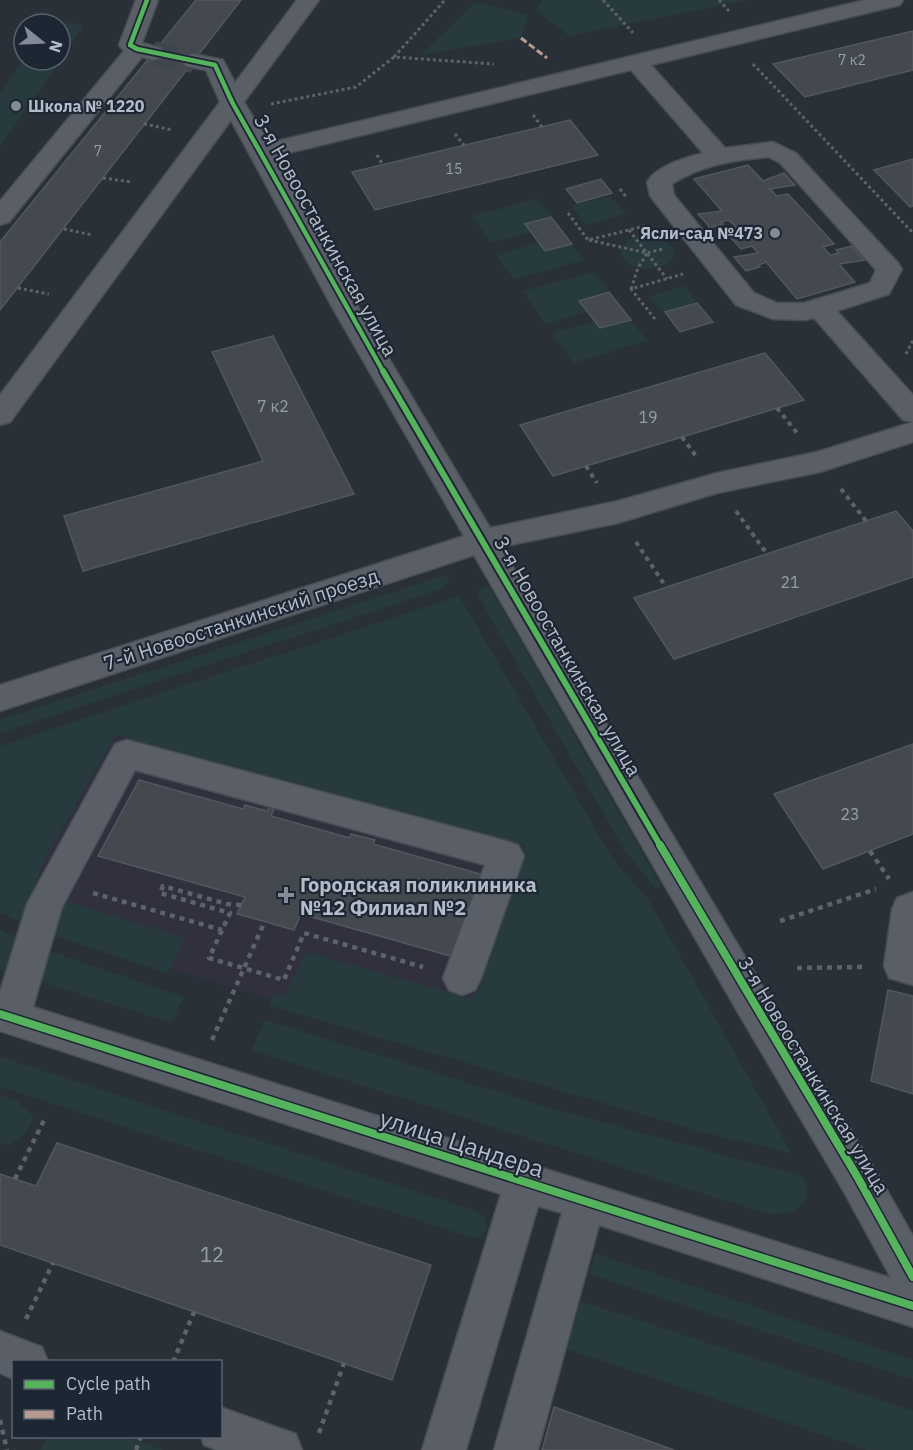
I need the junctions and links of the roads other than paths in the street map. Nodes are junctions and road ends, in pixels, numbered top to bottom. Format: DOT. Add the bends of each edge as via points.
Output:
graph roads {
  1 [pos="147,0"];
  2 [pos="308,0"];
  3 [pos="892,0"];
  4 [pos="198,61"];
  5 [pos="636,62"];
  6 [pos="235,106"];
  7 [pos="262,152"];
  8 [pos="720,157"];
  9 [pos="0,217"];
  10 [pos="819,307"];
  11 [pos="913,413"];
  12 [pos="0,415"];
  13 [pos="913,432"];
  14 [pos="482,541"];
  15 [pos="0,698"];
  16 [pos="913,908"];
  17 [pos="907,968"];
  18 [pos="462,978"];
  19 [pos="5,1015"];
  20 [pos="525,1182"];
  21 [pos="585,1202"];
  22 [pos="913,1277"];
  23 [pos="913,1306"];
  24 [pos="222,1429"];
  25 [pos="299,1445"];
  26 [pos="444,1450"];
  27 [pos="516,1450"];
  1 -- 9 [label="street" via="130,45 145,51"];
  2 -- 6 [label="street"];
  3 -- 5 [label="street"];
  4 -- 6 [label="street, 3-я Новоостанкинская улица" via="215,65"];
  5 -- 7 [label="street"];
  5 -- 8 [label="street"];
  6 -- 7 [label="street, 3-я Новоостанкинская улица"];
  6 -- 12 [label="street"];
  7 -- 14 [label="street, 3-я Новоостанкинская улица" via="344,305"];
  8 -- 10 [label="street" via="674,171 659,182 662,196 745,299 773,311 805,312"];
  8 -- 10 [label="street" via="773,149 788,158 889,269 880,288"];
  10 -- 11 [label="street"];
  13 -- 14 [label="street, 7-й Новоостанкинский проезд" via="820,462"];
  14 -- 15 [label="street, 7-й Новоостанкинский проезд"];
  14 -- 22 [label="street, 3-я Новоостанкинская улица"];
  16 -- 17 [label="street"];
  18 -- 19 [label="street" via="506,856 127,754 45,904"];
  19 -- 20 [label="street, улица Цандера"];
  20 -- 21 [label="street, улица Цандера"];
  20 -- 26 [label="street"];
  21 -- 23 [label="street, улица Цандера"];
  21 -- 27 [label="street"];
  24 -- 25 [label="street"];
}
